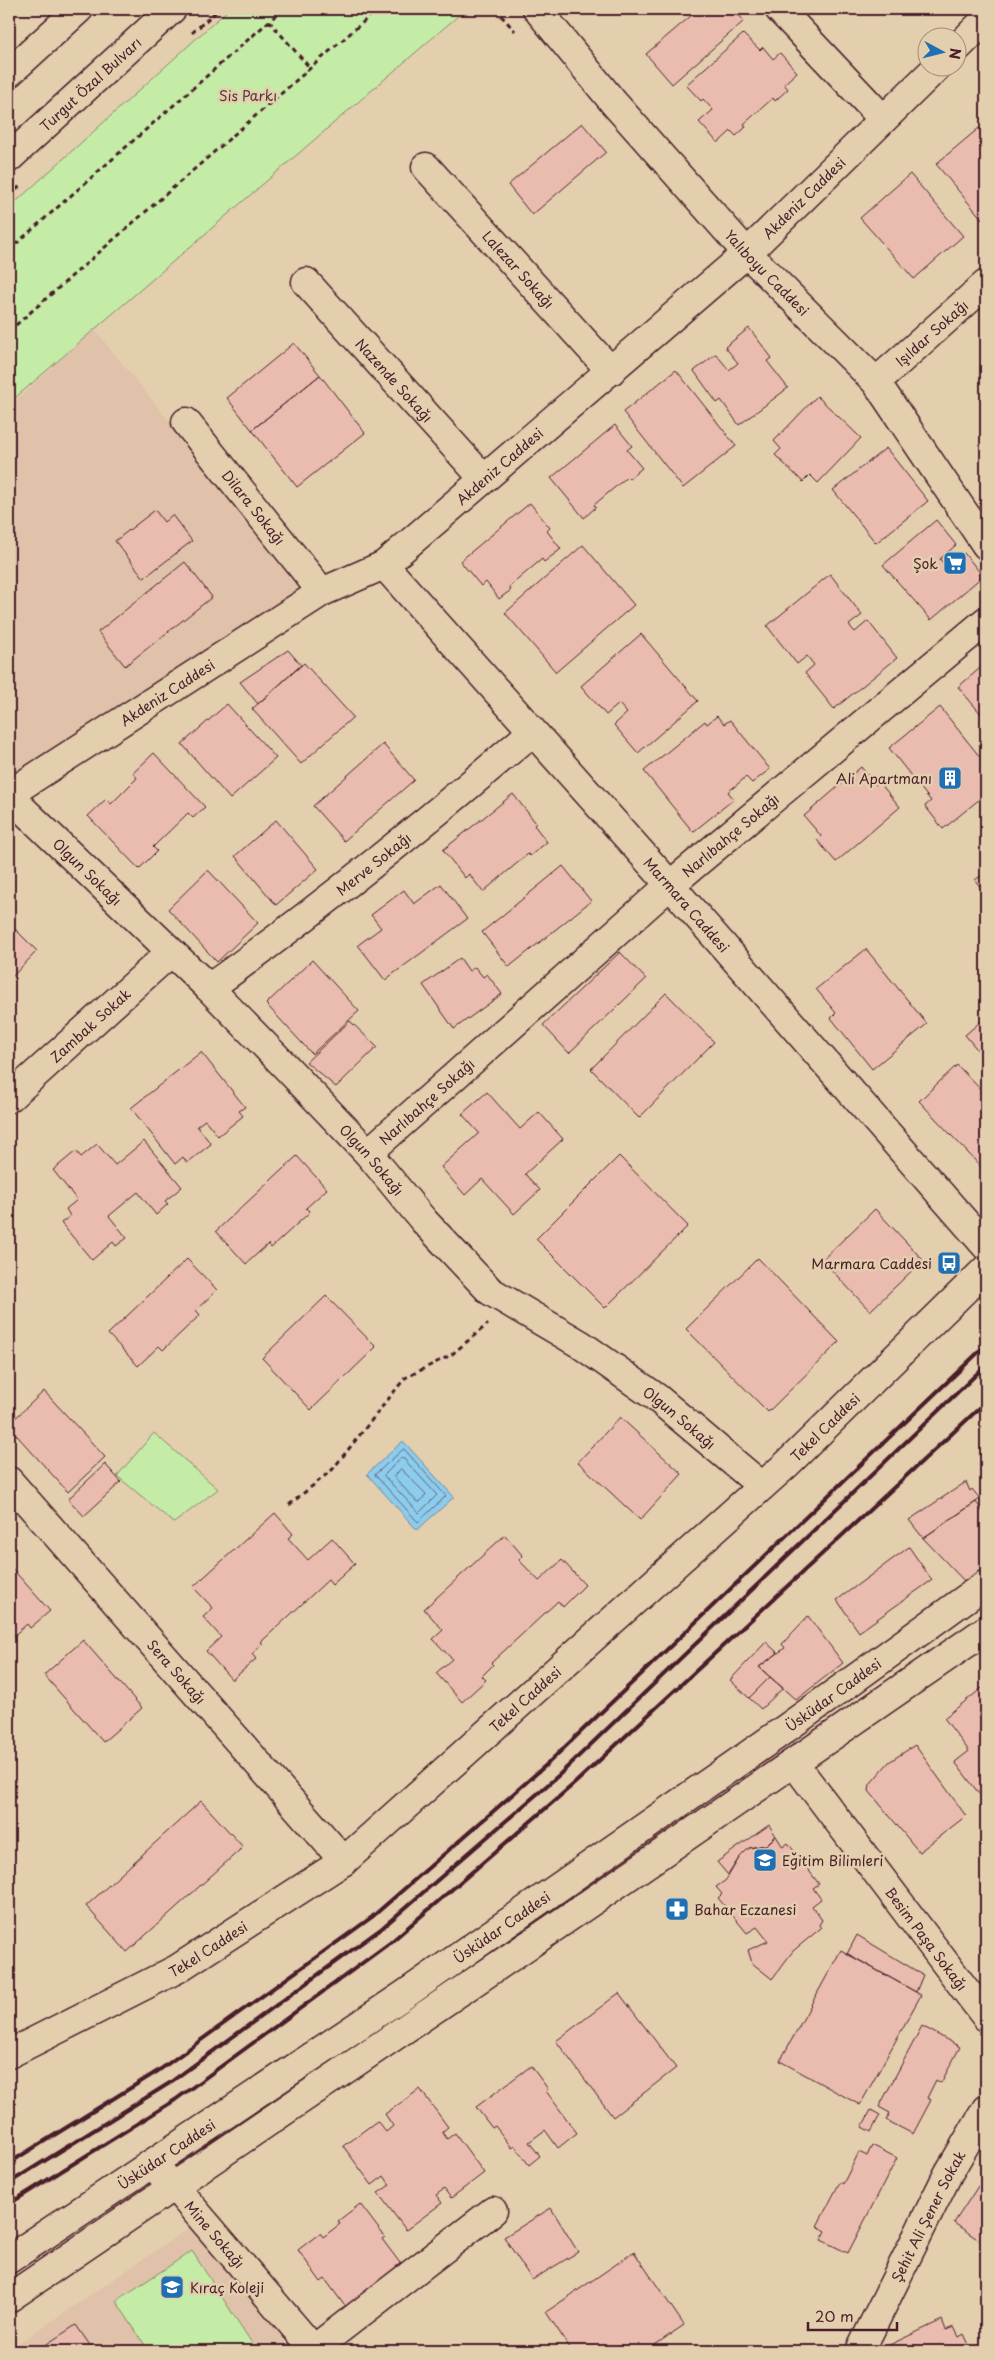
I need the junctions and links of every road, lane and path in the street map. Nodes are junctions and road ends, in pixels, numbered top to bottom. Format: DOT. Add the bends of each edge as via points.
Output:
graph roads {
  1 [pos="16,9"];
  2 [pos="79,9"];
  3 [pos="172,9"];
  4 [pos="283,9"];
  5 [pos="378,9"];
  6 [pos="536,9"];
  7 [pos="779,9"];
  8 [pos="9,15"];
  9 [pos="986,19"];
  10 [pos="269,21"];
  11 [pos="968,37"];
  12 [pos="310,68"];
  13 [pos="9,73"];
  14 [pos="926,78"];
  15 [pos="883,119"];
  16 [pos="9,158"];
  17 [pos="426,167"];
  18 [pos="9,250"];
  19 [pos="747,253"];
  20 [pos="306,282"];
  21 [pos="986,284"];
  22 [pos="9,331"];
  23 [pos="611,371"];
  24 [pos="876,382"];
  25 [pos="186,422"];
  26 [pos="484,479"];
  27 [pos="986,544"];
  28 [pos="384,565"];
  29 [pos="322,592"];
  30 [pos="986,621"];
  31 [pos="532,732"];
  32 [pos="9,795"];
  33 [pos="670,884"];
  34 [pos="171,952"];
  35 [pos="209,988"];
  36 [pos="9,1098"];
  37 [pos="368,1153"];
  38 [pos="986,1246"];
  39 [pos="986,1269"];
  40 [pos="512,1304"];
  41 [pos="9,1481"];
  42 [pos="762,1486"];
  43 [pos="289,1505"];
  44 [pos="986,1584"];
  45 [pos="986,1630"];
  46 [pos="774,1736"];
  47 [pos="794,1763"];
  48 [pos="344,1861"];
  49 [pos="986,2017"];
  50 [pos="9,2054"];
  51 [pos="986,2109"];
  52 [pos="151,2164"];
  53 [pos="173,2185"];
  54 [pos="493,2211"];
  55 [pos="9,2259"];
  56 [pos="9,2298"];
  57 [pos="314,2350"];
  58 [pos="860,2351"];
  1 -- 8 [label="path"];
  2 -- 13 [label="main road"];
  3 -- 16 [label="main road, Turgut Özal Bulvarı"];
  4 -- 10 [label="path"];
  5 -- 12 [label="path"];
  6 -- 19 [label="main road, Yalıboyu Caddesi"];
  7 -- 15 [label="main road"];
  9 -- 11 [label="main road"];
  10 -- 12 [label="path"];
  10 -- 18 [label="path"];
  12 -- 22 [label="path"];
  14 -- 15 [label="main road, Akdeniz Caddesi"];
  15 -- 19 [label="main road, Akdeniz Caddesi"];
  17 -- 23 [label="main road, Lalezar Sokağı"];
  19 -- 23 [label="main road, Akdeniz Caddesi"];
  19 -- 24 [label="main road, Yalıboyu Caddesi"];
  20 -- 26 [label="main road, Nazende Sokağı"];
  21 -- 24 [label="main road, Işıldar Sokağı"];
  23 -- 26 [label="main road, Akdeniz Caddesi"];
  24 -- 27 [label="main road, Yalıboyu Caddesi"];
  25 -- 29 [label="main road, Dilara Sokağı"];
  26 -- 28 [label="main road, Akdeniz Caddesi"];
  28 -- 29 [label="main road, Akdeniz Caddesi"];
  28 -- 31 [label="main road, Marmara Caddesi"];
  29 -- 32 [label="main road, Akdeniz Caddesi"];
  30 -- 33 [label="main road, Narlıbahçe Sokağı"];
  31 -- 33 [label="main road, Marmara Caddesi"];
  31 -- 35 [label="main road, Merve Sokağı" via="401,843 286,934"];
  32 -- 34 [label="main road, Olgun Sokağı"];
  33 -- 37 [label="main road, Narlıbahçe Sokağı"];
  33 -- 38 [label="main road, Marmara Caddesi"];
  34 -- 35 [label="main road, Olgun Sokağı"];
  34 -- 36 [label="main road, Zambak Sokak"];
  35 -- 37 [label="main road, Olgun Sokağı"];
  37 -- 40 [label="main road, Olgun Sokağı" via="424,1221 490,1291"];
  39 -- 42 [label="main road, Tekel Caddesi"];
  40 -- 42 [label="main road, Olgun Sokağı" via="580,1344 657,1398"];
  40 -- 43 [label="path" via="452,1355 405,1378 332,1470"];
  41 -- 48 [label="main road, Sera Sokağı"];
  42 -- 48 [label="main road, Tekel Caddesi"];
  44 -- 46 [label="main road, Üsküdar Caddesi"];
  45 -- 47 [label="main road, Üsküdar Caddesi"];
  46 -- 47 [label="main road, Besim Paşa Sokağı"];
  46 -- 52 [label="main road, Üsküdar Caddesi" via="404,1996"];
  47 -- 49 [label="main road, Besim Paşa Sokağı"];
  47 -- 53 [label="main road, Üsküdar Caddesi"];
  48 -- 50 [label="main road, Tekel Caddesi" via="177,1969"];
  51 -- 58 [label="main road, Şehit Ali Şener Sokak" via="948,2174"];
  52 -- 53 [label="main road, Mine Sokağı"];
  52 -- 55 [label="main road, Üsküdar Caddesi"];
  53 -- 56 [label="main road, Üsküdar Caddesi"];
  53 -- 57 [label="main road, Mine Sokağı"];
  54 -- 57 [label="main road"];
}
